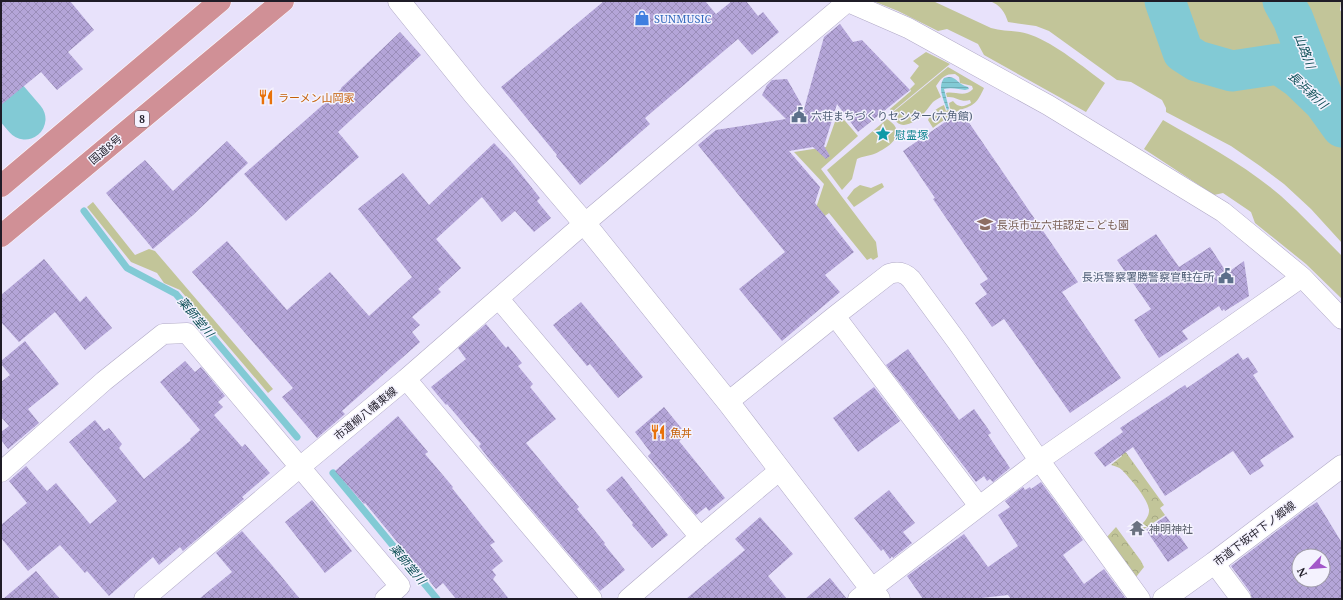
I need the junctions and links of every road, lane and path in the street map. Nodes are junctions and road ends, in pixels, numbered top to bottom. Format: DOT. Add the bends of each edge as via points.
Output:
graph roads {
  1 [pos="220,1"];
  2 [pos="283,1"];
  3 [pos="399,1"];
  4 [pos="847,1"];
  5 [pos="1,186"];
  6 [pos="585,224"];
  7 [pos="1,236"];
  8 [pos="1302,277"];
  9 [pos="499,299"];
  10 [pos="835,316"];
  11 [pos="1342,319"];
  12 [pos="406,379"];
  13 [pos="728,402"];
  14 [pos="1040,460"];
  15 [pos="300,466"];
  16 [pos="1342,466"];
  17 [pos="780,470"];
  18 [pos="1,472"];
  19 [pos="979,506"];
  20 [pos="700,537"];
  21 [pos="1214,563"];
  22 [pos="406,592"];
  23 [pos="869,596"];
  24 [pos="144,599"];
  25 [pos="385,599"];
  26 [pos="592,599"];
  27 [pos="628,599"];
  28 [pos="1140,599"];
  29 [pos="1164,599"];
  30 [pos="1241,599"];
  1 -- 5 [label="highway"];
  2 -- 7 [label="highway, 国道8号 / 8"];
  3 -- 6 [label="street"];
  4 -- 6 [label="street, 市道柳八幡東線"];
  4 -- 8 [label="street" via="908,28 1048,105 1223,212"];
  6 -- 9 [label="street, 市道柳八幡東線"];
  6 -- 13 [label="street"];
  8 -- 11 [label="street"];
  8 -- 14 [label="street"];
  9 -- 12 [label="street, 市道柳八幡東線"];
  9 -- 20 [label="street"];
  10 -- 13 [label="street"];
  10 -- 14 [label="street" via="889,274 898,272 908,276"];
  10 -- 19 [label="street"];
  12 -- 15 [label="street, 市道柳八幡東線"];
  12 -- 26 [label="street"];
  13 -- 17 [label="street"];
  14 -- 19 [label="street"];
  14 -- 28 [label="street"];
  15 -- 18 [label="street" via="187,333 163,334 104,381"];
  15 -- 22 [label="street"];
  15 -- 24 [label="street, 市道柳八幡東線"];
  16 -- 21 [label="street, 市道下坂中下ノ郷線"];
  17 -- 20 [label="street"];
  17 -- 23 [label="street"];
  19 -- 23 [label="street"];
  20 -- 27 [label="street"];
  21 -- 29 [label="street, 市道下坂中下ノ郷線"];
  21 -- 30 [label="street"];
  22 -- 25 [label="street"];
}
